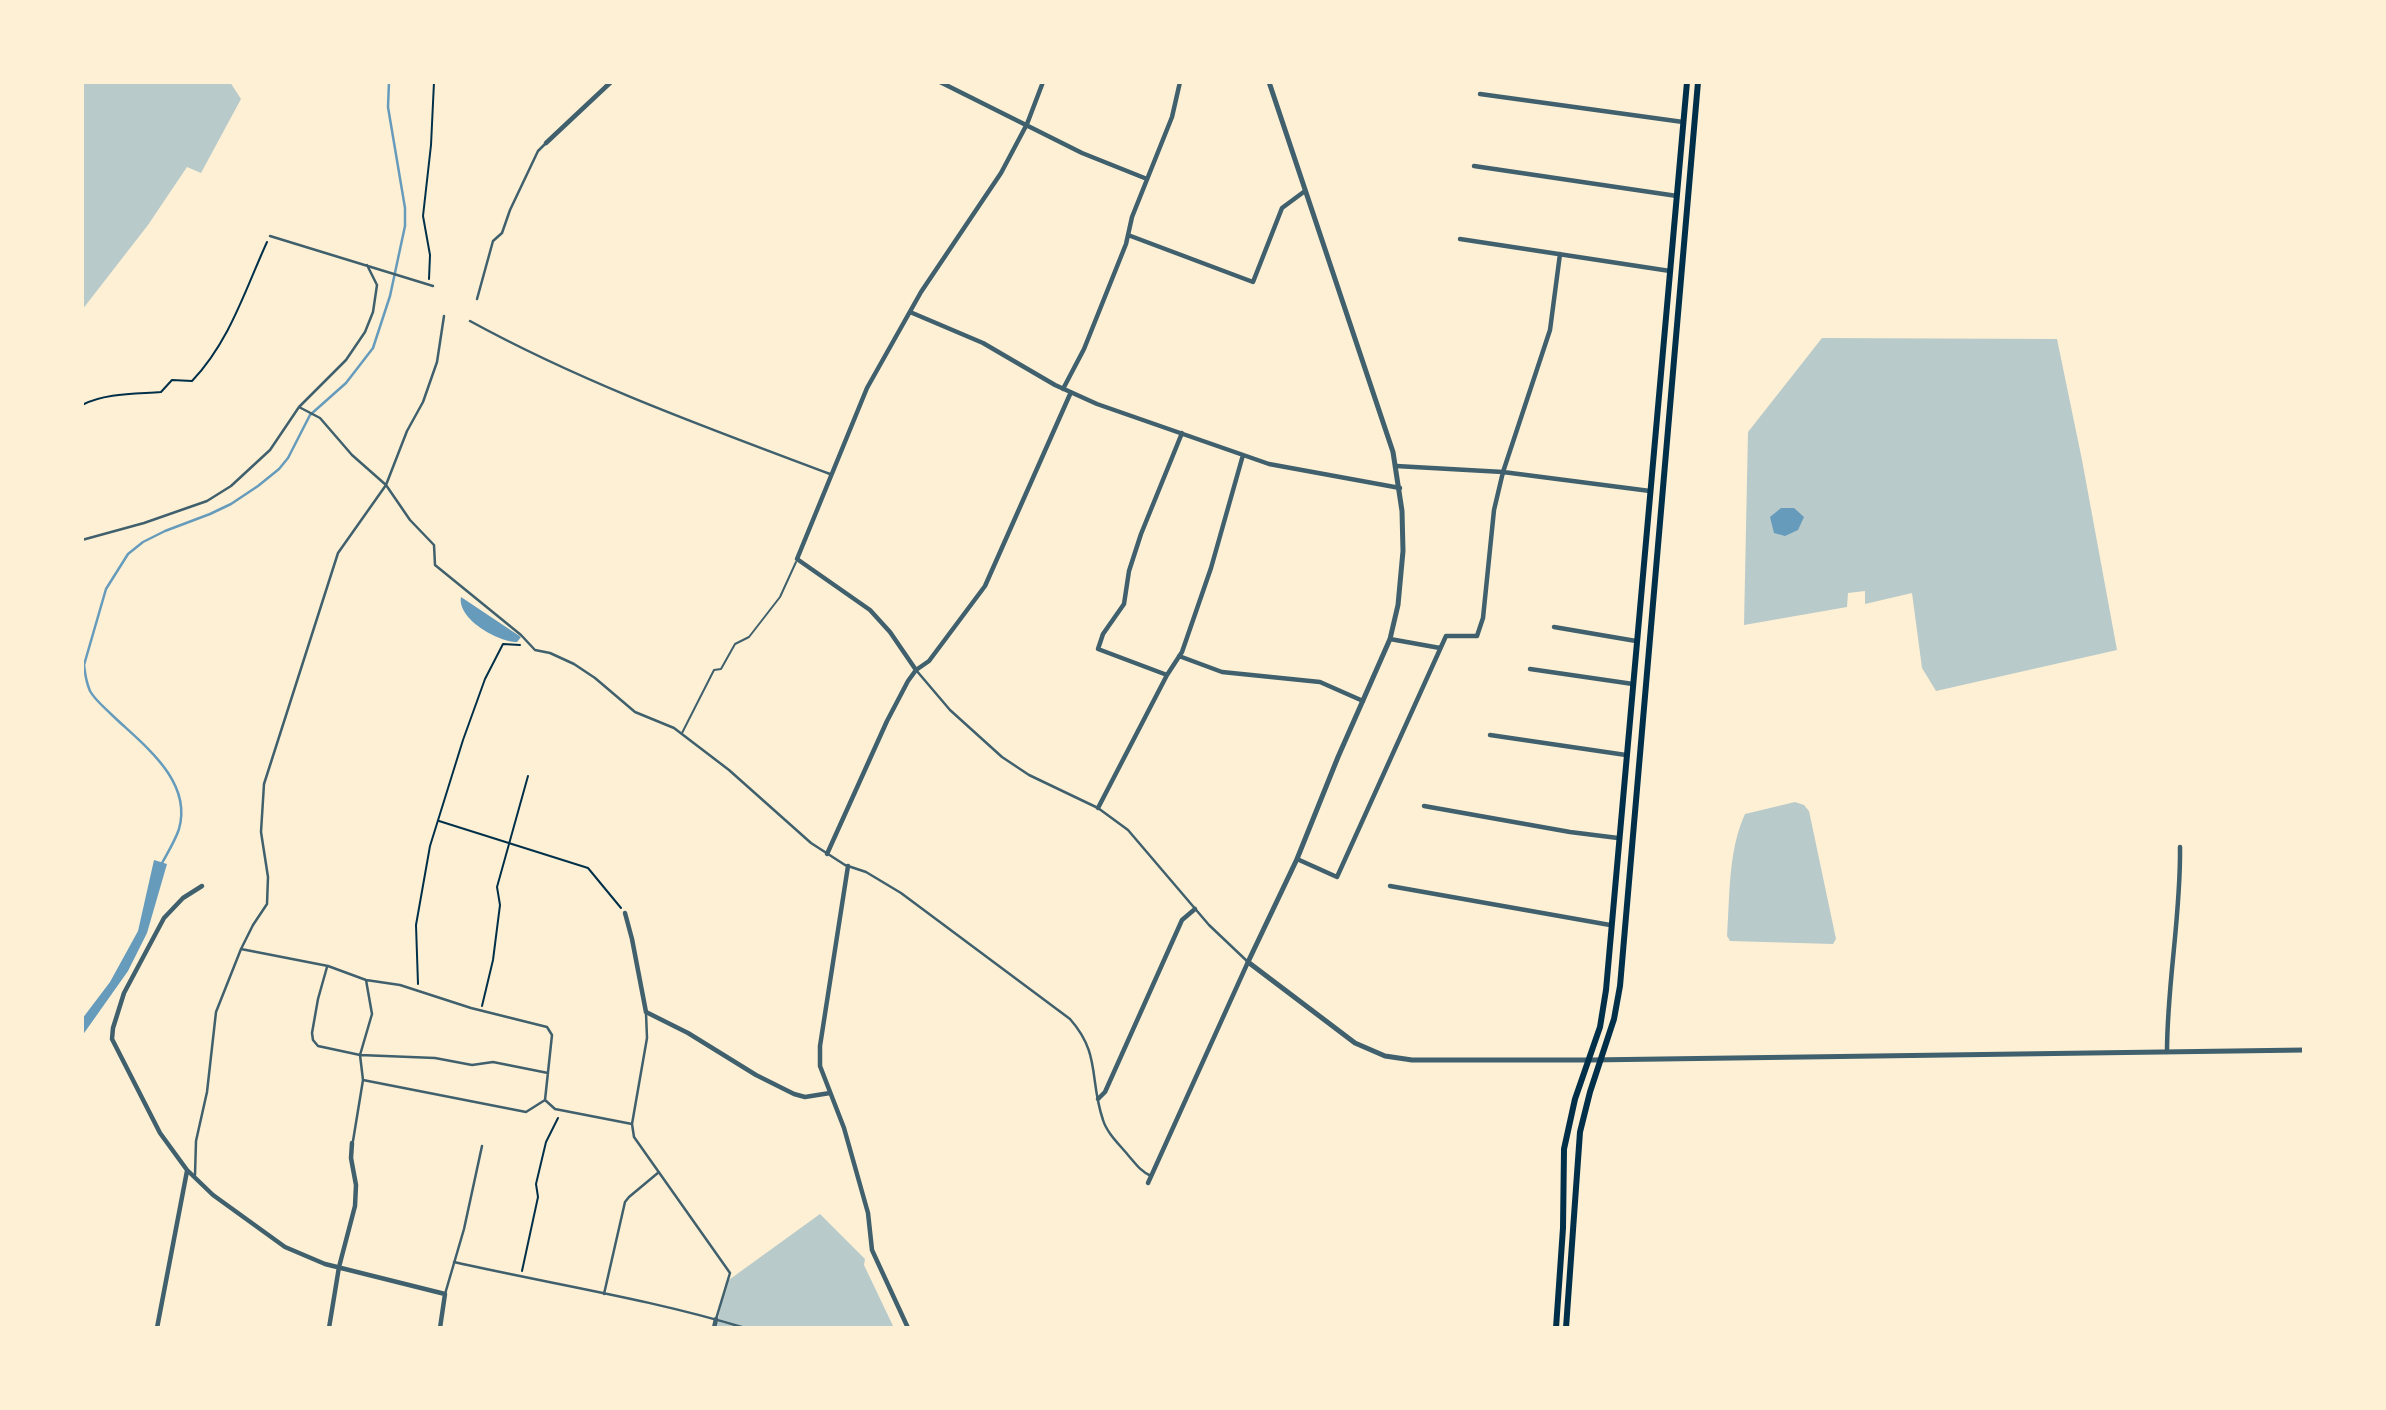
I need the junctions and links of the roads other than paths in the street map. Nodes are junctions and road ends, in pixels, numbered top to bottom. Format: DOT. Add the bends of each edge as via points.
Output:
graph roads {
  1 [pos="611,82"];
  2 [pos="940,82"];
  3 [pos="1043,82"];
  4 [pos="1180,82"];
  5 [pos="1269,82"];
  6 [pos="1687,82"];
  7 [pos="1698,82"];
  8 [pos="1480,94"];
  9 [pos="1684,122"];
  10 [pos="1027,124"];
  11 [pos="546,143"];
  12 [pos="1474,166"];
  13 [pos="1147,179"];
  14 [pos="1305,191"];
  15 [pos="1677,196"];
  16 [pos="1128,235"];
  17 [pos="270,236"];
  18 [pos="1460,239"];
  19 [pos="1560,254"];
  20 [pos="367,265"];
  21 [pos="1670,271"];
  22 [pos="433,286"];
  23 [pos="477,299"];
  24 [pos="910,312"];
  25 [pos="444,316"];
  26 [pos="470,321"];
  27 [pos="1063,389"];
  28 [pos="1071,392"];
  29 [pos="299,407"];
  30 [pos="1182,432"];
  31 [pos="1243,455"];
  32 [pos="1396,466"];
  33 [pos="1503,472"];
  34 [pos="831,474"];
  35 [pos="386,485"];
  36 [pos="1400,488"];
  37 [pos="1650,491"];
  38 [pos="82,540"];
  39 [pos="797,559"];
  40 [pos="1554,627"];
  41 [pos="1390,639"];
  42 [pos="1636,641"];
  43 [pos="1440,648"];
  44 [pos="1179,656"];
  45 [pos="1530,668"];
  46 [pos="916,670"];
  47 [pos="1167,675"];
  48 [pos="1633,684"];
  49 [pos="1364,701"];
  50 [pos="681,734"];
  51 [pos="1490,735"];
  52 [pos="1626,755"];
  53 [pos="1424,806"];
  54 [pos="1098,808"];
  55 [pos="1618,838"];
  56 [pos="2180,847"];
  57 [pos="827,854"];
  58 [pos="1297,859"];
  59 [pos="848,866"];
  60 [pos="202,886"];
  61 [pos="1390,886"];
  62 [pos="1195,909"];
  63 [pos="625,913"];
  64 [pos="1610,925"];
  65 [pos="241,949"];
  66 [pos="1248,962"];
  67 [pos="328,966"];
  68 [pos="366,980"];
  69 [pos="646,1012"];
  70 [pos="2304,1050"];
  71 [pos="2167,1052"];
  72 [pos="360,1055"];
  73 [pos="1590,1060"];
  74 [pos="1600,1060"];
  75 [pos="548,1073"];
  76 [pos="363,1080"];
  77 [pos="830,1093"];
  78 [pos="1098,1099"];
  79 [pos="545,1100"];
  80 [pos="632,1124"];
  81 [pos="352,1143"];
  82 [pos="482,1146"];
  83 [pos="187,1170"];
  84 [pos="659,1172"];
  85 [pos="1151,1176"];
  86 [pos="195,1178"];
  87 [pos="1148,1183"];
  88 [pos="454,1262"];
  89 [pos="339,1267"];
  90 [pos="445,1294"];
  91 [pos="604,1294"];
  92 [pos="716,1319"];
  93 [pos="157,1328"];
  94 [pos="329,1328"];
  95 [pos="440,1328"];
  96 [pos="714,1328"];
  97 [pos="746,1328"];
  98 [pos="908,1328"];
  99 [pos="1556,1328"];
  100 [pos="1566,1328"];
  1 -- 11 [label="street"];
  2 -- 10 [label="street"];
  3 -- 10 [label="street"];
  4 -- 13 [label="street" via="1172,117"];
  5 -- 14 [label="street"];
  6 -- 9 [label="main road"];
  7 -- 74 [label="main road" via="1620,986"];
  8 -- 9 [label="street"];
  9 -- 15 [label="main road"];
  10 -- 13 [label="street"];
  10 -- 24 [label="street" via="1001,173"];
  11 -- 23 [label="street" via="538,150 502,233 493,241"];
  12 -- 15 [label="street"];
  13 -- 16 [label="street"];
  14 -- 16 [label="street" via="1282,208 1253,282"];
  14 -- 32 [label="street"];
  15 -- 21 [label="main road"];
  16 -- 27 [label="street" via="1084,349"];
  17 -- 20 [label="street"];
  18 -- 19 [label="street"];
  19 -- 21 [label="street"];
  19 -- 33 [label="street" via="1549,330"];
  20 -- 22 [label="street"];
  20 -- 29 [label="street" via="377,285 365,332 346,360"];
  21 -- 37 [label="main road"];
  24 -- 27 [label="street" via="983,343"];
  24 -- 34 [label="street" via="867,388"];
  25 -- 35 [label="street" via="437,362"];
  26 -- 34 [label="street" via="525,352 644,403"];
  27 -- 28 [label="street"];
  28 -- 30 [label="street"];
  28 -- 46 [label="street" via="985,586 929,661"];
  29 -- 35 [label="street" via="320,418"];
  29 -- 38 [label="street" via="270,450 219,494 186,509"];
  30 -- 31 [label="street"];
  30 -- 47 [label="street" via="1141,534 1124,604 1098,649"];
  31 -- 36 [label="street"];
  31 -- 44 [label="street" via="1211,568"];
  32 -- 33 [label="street"];
  32 -- 36 [label="street"];
  33 -- 37 [label="street"];
  33 -- 43 [label="street" via="1477,636 1446,636"];
  34 -- 39 [label="street"];
  35 -- 50 [label="street" via="434,545 435,565 535,650 574,664 635,712"];
  35 -- 65 [label="street" via="338,553 264,784 261,832 267,904"];
  36 -- 41 [label="street" via="1402,568"];
  37 -- 42 [label="main road"];
  39 -- 46 [label="street" via="870,610"];
  39 -- 50 [label="lane" via="779,597 749,637 734,644 721,669 714,670"];
  40 -- 42 [label="street"];
  41 -- 43 [label="street"];
  41 -- 49 [label="street"];
  42 -- 48 [label="main road"];
  43 -- 58 [label="street" via="1337,877"];
  44 -- 47 [label="street"];
  44 -- 49 [label="street" via="1222,672 1320,682"];
  45 -- 48 [label="street"];
  46 -- 54 [label="street" via="950,710 1002,757"];
  46 -- 57 [label="street"];
  47 -- 54 [label="street"];
  48 -- 52 [label="main road"];
  49 -- 58 [label="street"];
  50 -- 57 [label="street"];
  51 -- 52 [label="street"];
  52 -- 55 [label="main road"];
  53 -- 55 [label="street"];
  54 -- 62 [label="street" via="1136,838"];
  55 -- 64 [label="main road"];
  56 -- 71 [label="street"];
  57 -- 59 [label="street"];
  58 -- 66 [label="street"];
  59 -- 77 [label="street" via="820,1046 820,1066"];
  59 -- 78 [label="street" via="901,893 1070,1018 1089,1045"];
  60 -- 83 [label="street" via="175,905 160,925 124,993 112,1039 149,1113"];
  61 -- 64 [label="street"];
  62 -- 66 [label="street"];
  62 -- 78 [label="street" via="1182,920"];
  63 -- 69 [label="street"];
  64 -- 73 [label="main road" via="1604,1009"];
  65 -- 67 [label="street"];
  65 -- 86 [label="street" via="216,1012 196,1142"];
  66 -- 73 [label="street" via="1355,1043 1385,1056"];
  66 -- 85 [label="street"];
  67 -- 68 [label="street"];
  67 -- 72 [label="street" via="313,1040 322,1047"];
  68 -- 72 [label="street" via="372,1014"];
  68 -- 75 [label="street" via="400,985 550,1029"];
  69 -- 77 [label="street" via="794,1094"];
  69 -- 80 [label="street" via="648,1038"];
  70 -- 71 [label="street"];
  71 -- 74 [label="street"];
  72 -- 75 [label="street" via="435,1058 472,1065 493,1062"];
  72 -- 76 [label="street"];
  73 -- 74 [label="street"];
  73 -- 99 [label="main road" via="1564,1149"];
  74 -- 100 [label="main road" via="1577,1150"];
  75 -- 79 [label="street"];
  76 -- 79 [label="street" via="526,1112"];
  76 -- 81 [label="street"];
  77 -- 98 [label="street" via="868,1213 872,1250"];
  78 -- 85 [label="street" via="1108,1131 1142,1172"];
  79 -- 80 [label="street" via="561,1110"];
  80 -- 84 [label="street" via="634,1137"];
  81 -- 89 [label="street" via="356,1195"];
  82 -- 88 [label="street"];
  83 -- 86 [label="street"];
  83 -- 93 [label="street"];
  84 -- 91 [label="street" via="625,1202"];
  84 -- 92 [label="street" via="730,1273"];
  85 -- 87 [label="street"];
  86 -- 89 [label="street" via="274,1240"];
  88 -- 90 [label="street"];
  88 -- 91 [label="street"];
  89 -- 90 [label="street"];
  89 -- 94 [label="street"];
  90 -- 95 [label="street"];
  91 -- 92 [label="street"];
  92 -- 96 [label="street"];
  92 -- 97 [label="street"];
}
